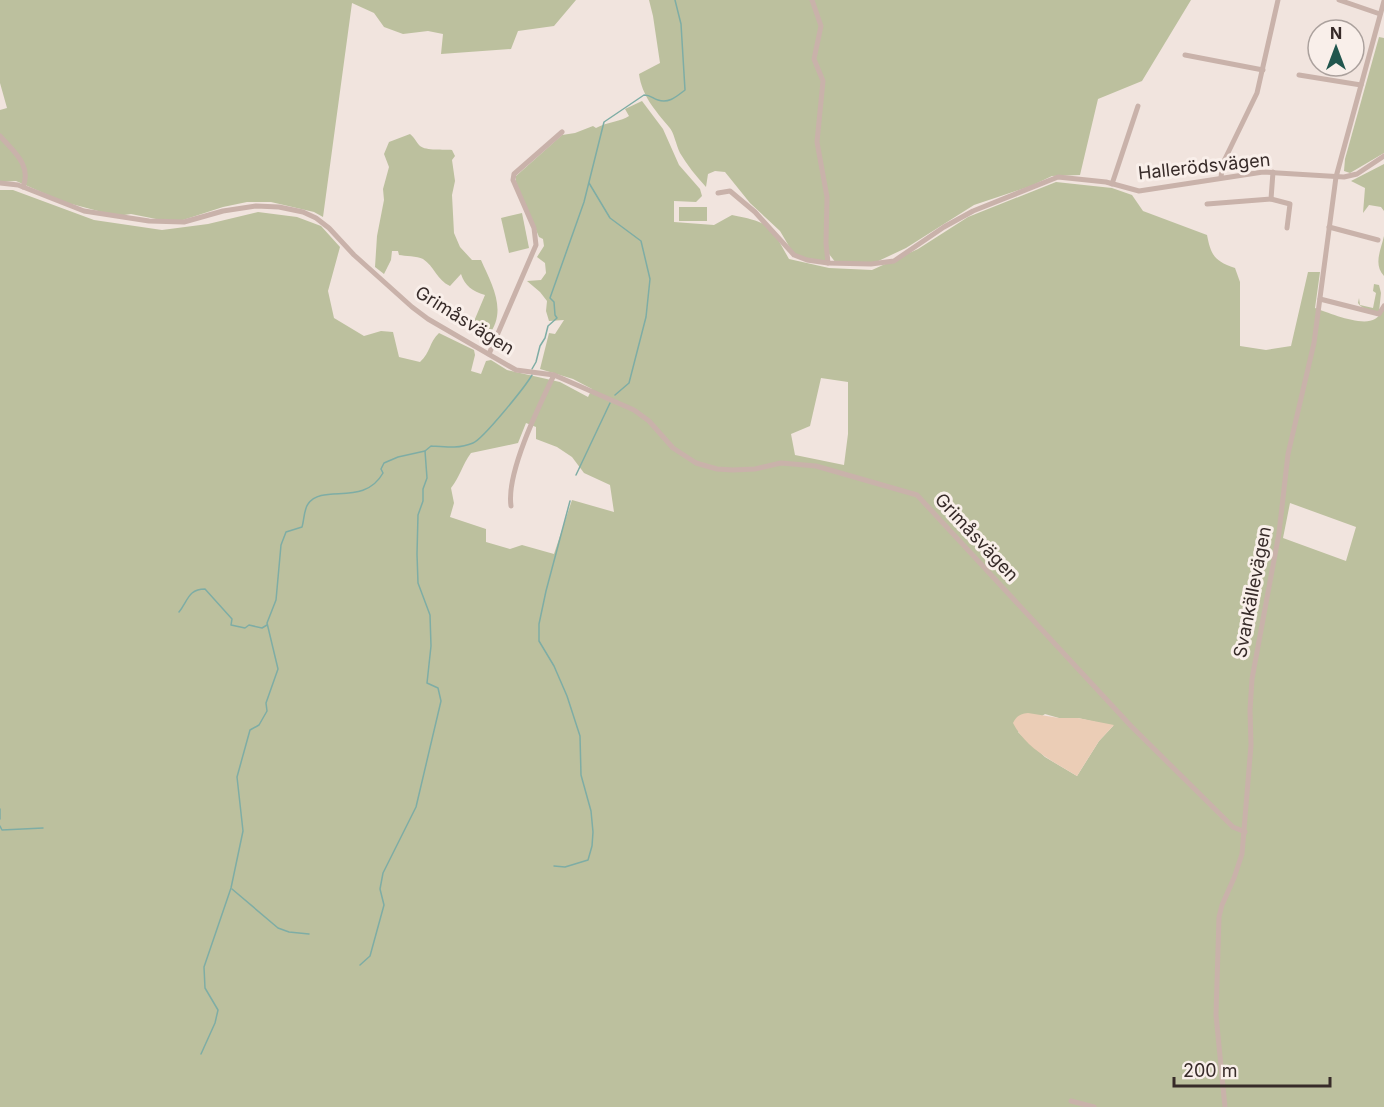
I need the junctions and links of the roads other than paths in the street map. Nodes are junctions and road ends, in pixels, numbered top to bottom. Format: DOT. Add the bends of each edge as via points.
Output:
graph roads {
  1 [pos="812,0"];
  2 [pos="1278,0"];
  3 [pos="1339,0"];
  4 [pos="1384,1"];
  5 [pos="1380,14"];
  6 [pos="1185,55"];
  7 [pos="1263,70"];
  8 [pos="1299,75"];
  9 [pos="1361,85"];
  10 [pos="1138,106"];
  11 [pos="562,132"];
  12 [pos="0,136"];
  13 [pos="1384,156"];
  14 [pos="1273,172"];
  15 [pos="1221,177"];
  16 [pos="1336,177"];
  17 [pos="0,183"];
  18 [pos="1112,183"];
  19 [pos="23,188"];
  20 [pos="718,193"];
  21 [pos="1271,199"];
  22 [pos="1207,204"];
  23 [pos="1329,227"];
  24 [pos="1287,228"];
  25 [pos="1378,240"];
  26 [pos="828,263"];
  27 [pos="1320,299"];
  28 [pos="1384,306"];
  29 [pos="489,354"];
  30 [pos="554,375"];
  31 [pos="512,506"];
  32 [pos="1245,832"];
  33 [pos="1071,1101"];
  34 [pos="1094,1107"];
  35 [pos="1225,1107"];
  1 -- 26 [label="street" via="821,26 814,59 823,81 817,142 827,197"];
  2 -- 7 [label="street"];
  3 -- 5 [label="street"];
  4 -- 5 [label="street, Svankällevägen"];
  5 -- 9 [label="street, Svankällevägen"];
  6 -- 7 [label="street"];
  7 -- 15 [label="street" via="1257,93 1223,163"];
  8 -- 9 [label="street"];
  9 -- 16 [label="street, Svankällevägen"];
  10 -- 18 [label="street"];
  11 -- 29 [label="street" via="514,174 513,180 534,228 536,245"];
  12 -- 19 [label="street" via="26,171"];
  13 -- 16 [label="street" via="1357,174"];
  14 -- 15 [label="street, Hallerödsvägen"];
  14 -- 16 [label="street, Hallerödsvägen"];
  14 -- 21 [label="street"];
  15 -- 18 [label="street, Hallerödsvägen" via="1139,191"];
  16 -- 23 [label="street, Svankällevägen"];
  17 -- 19 [label="street, Grimåsvägen"];
  18 -- 26 [label="street, Hallerödsvägen" via="1053,178 944,226 894,261"];
  19 -- 29 [label="street, Grimåsvägen" via="84,211 158,222 184,222 246,206 303,212 329,228 412,307"];
  20 -- 26 [label="street, Hallerödsvägen" via="730,191 743,200 796,256"];
  21 -- 22 [label="street"];
  21 -- 24 [label="street" via="1290,204"];
  23 -- 25 [label="street"];
  23 -- 27 [label="street, Svankällevägen"];
  27 -- 28 [label="street" via="1379,314"];
  27 -- 32 [label="street, Svankällevägen" via="1314,343 1288,454 1279,533 1252,679"];
  29 -- 30 [label="street, Grimåsvägen" via="516,370"];
  30 -- 31 [label="street" via="518,458"];
  30 -- 32 [label="street, Grimåsvägen" via="634,410 673,448 696,463 733,470 781,463 816,466 917,495 1131,726 1233,827"];
  32 -- 35 [label="street, Svankällevägen" via="1238,869 1220,912 1216,1022"];
  33 -- 34 [label="street"];
}
